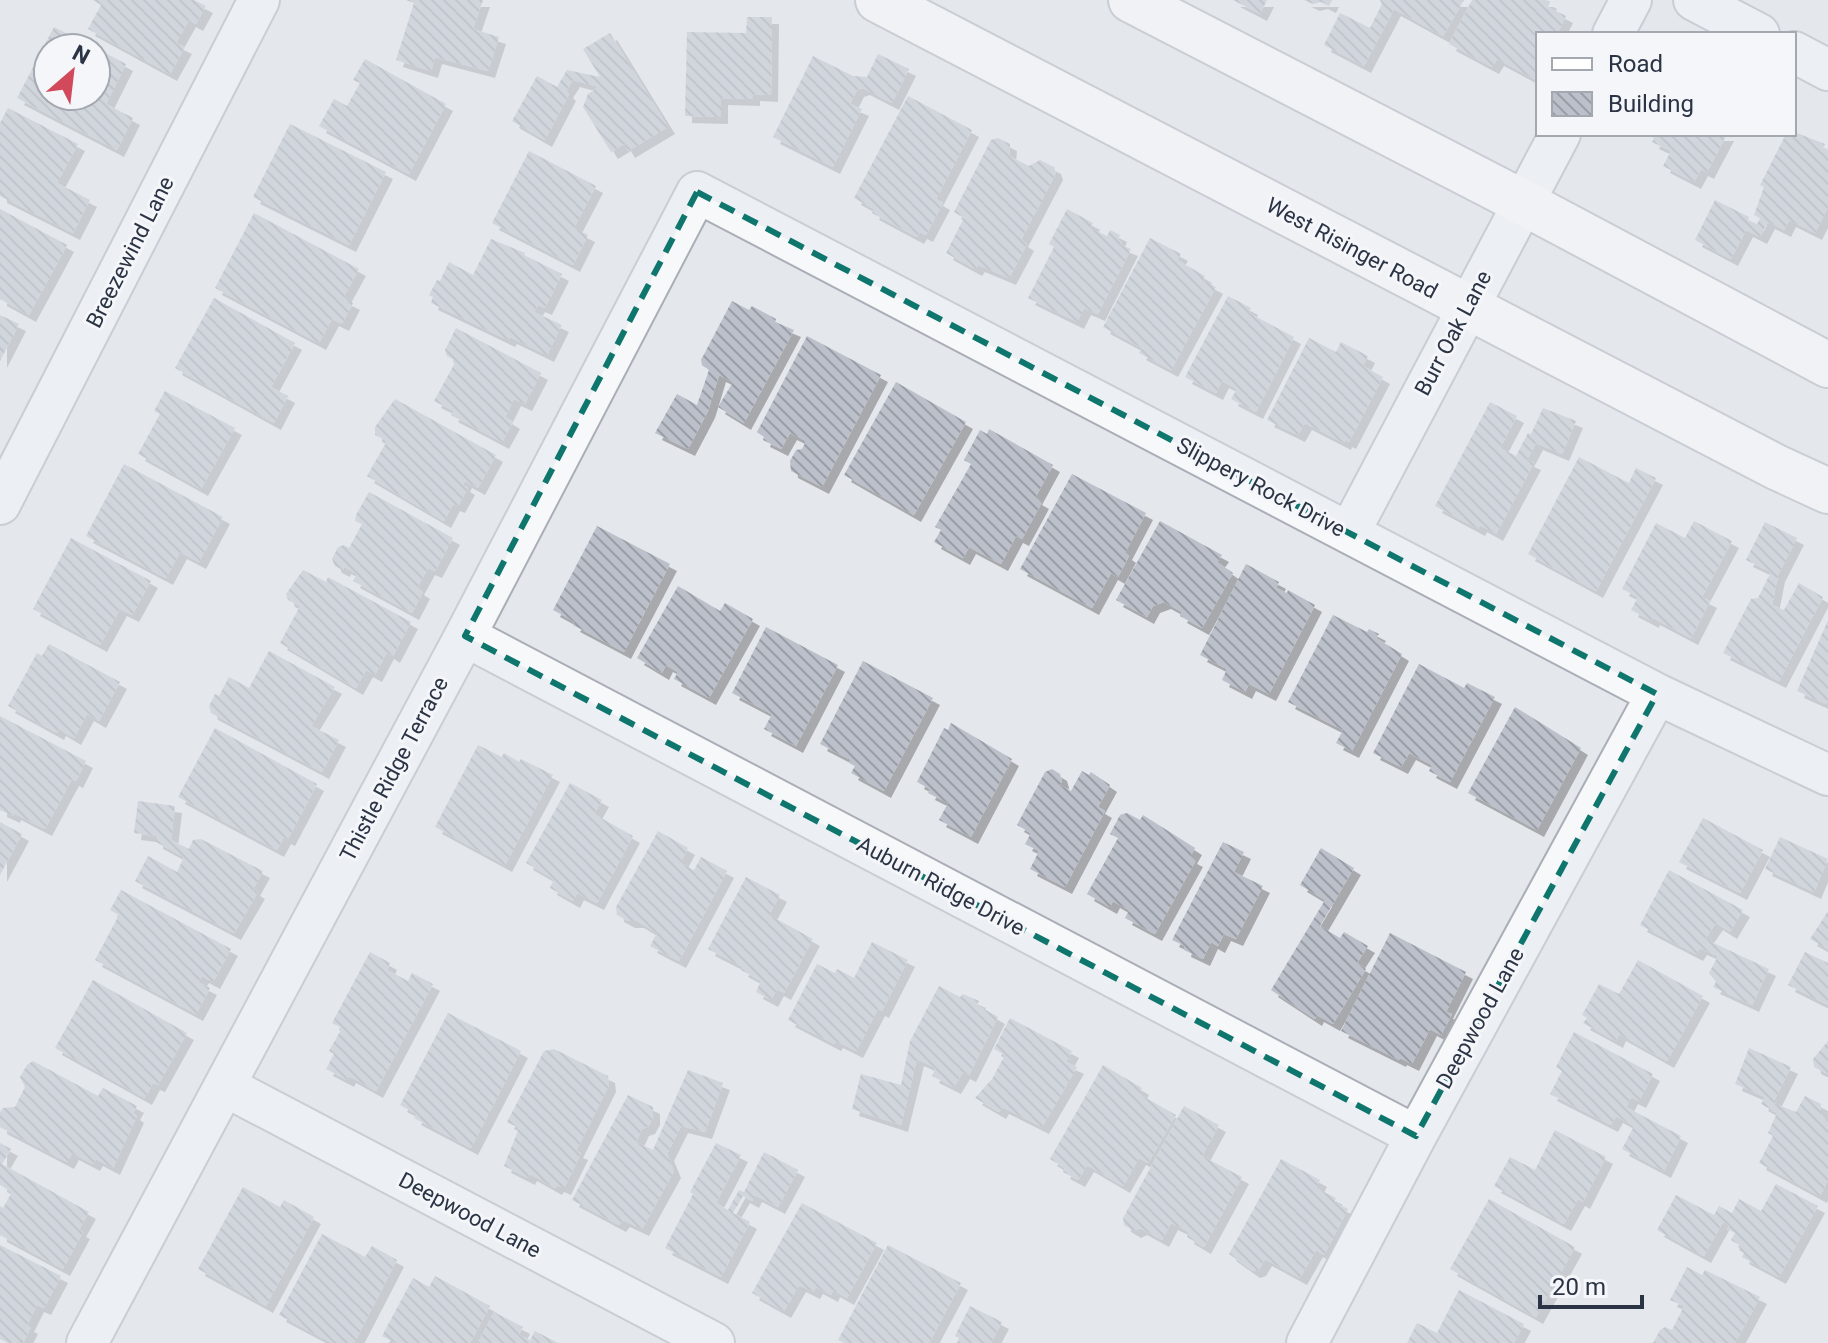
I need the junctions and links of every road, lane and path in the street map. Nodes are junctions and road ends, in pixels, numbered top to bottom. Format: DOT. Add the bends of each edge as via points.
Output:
graph roads {
  1 [pos="259,0"];
  2 [pos="878,0"];
  3 [pos="1131,0"];
  4 [pos="1631,0"];
  5 [pos="1694,0"];
  6 [pos="1614,32"];
  7 [pos="1755,32"];
  8 [pos="1796,53"];
  9 [pos="1828,70"];
  10 [pos="1559,136"];
  11 [pos="697,192"];
  12 [pos="1524,203"];
  13 [pos="1466,308"];
  14 [pos="1828,365"];
  15 [pos="1828,491"];
  16 [pos="0,504"];
  17 [pos="1349,533"];
  18 [pos="465,636"];
  19 [pos="1657,694"];
  20 [pos="1828,775"];
  21 [pos="225,1086"];
  22 [pos="1416,1136"];
  23 [pos="87,1343"];
  24 [pos="714,1343"];
  25 [pos="1307,1343"];
  1 -- 16 [label="street, Breezewind Lane"];
  2 -- 13 [label="main road, West Risinger Road"];
  3 -- 12 [label="main road"];
  4 -- 6 [label="street"];
  5 -- 7 [label="street"];
  8 -- 9 [label="street"];
  10 -- 12 [label="street, Burr Oak Lane"];
  11 -- 17 [label="street, Slippery Rock Drive"];
  11 -- 18 [label="street, Thistle Ridge Terrace"];
  12 -- 13 [label="street, Burr Oak Lane"];
  12 -- 14 [label="main road"];
  13 -- 15 [label="main road, West Risinger Road"];
  13 -- 17 [label="street, Burr Oak Lane"];
  17 -- 19 [label="street, Slippery Rock Drive"];
  18 -- 21 [label="street, Thistle Ridge Terrace"];
  18 -- 22 [label="street, Auburn Ridge Drive"];
  19 -- 20 [label="street, Slippery Rock Drive"];
  19 -- 22 [label="street, Deepwood Lane"];
  21 -- 23 [label="street, Thistle Ridge Terrace"];
  21 -- 24 [label="street, Deepwood Lane"];
  22 -- 25 [label="street, Deepwood Lane"];
}
